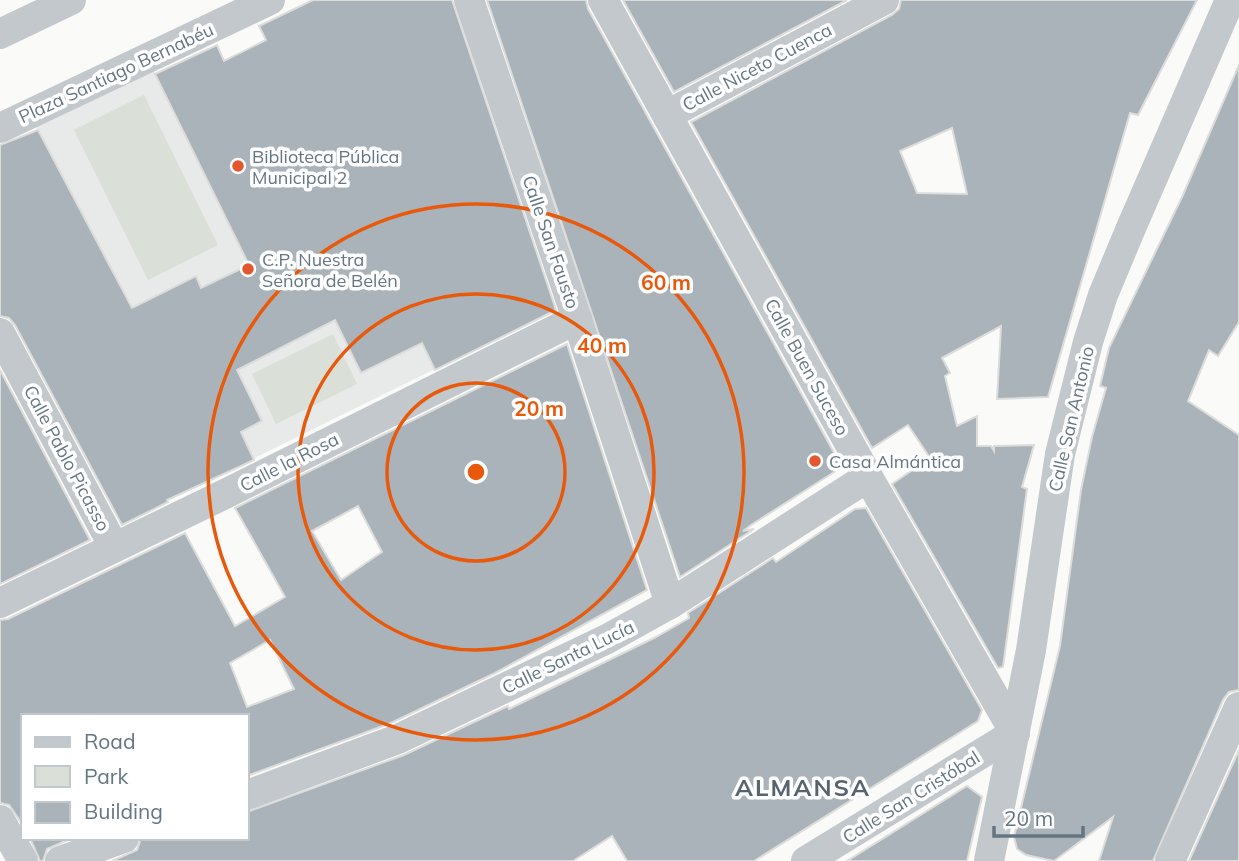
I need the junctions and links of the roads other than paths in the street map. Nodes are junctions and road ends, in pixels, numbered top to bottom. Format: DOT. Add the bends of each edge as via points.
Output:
graph roads {
  1 [pos="71,0"];
  2 [pos="270,0"];
  3 [pos="469,0"];
  4 [pos="603,0"];
  5 [pos="884,0"];
  6 [pos="1230,0"];
  7 [pos="0,34"];
  8 [pos="667,115"];
  9 [pos="0,128"];
  10 [pos="578,319"];
  11 [pos="0,332"];
  12 [pos="868,477"];
  13 [pos="114,547"];
  14 [pos="0,603"];
  15 [pos="670,604"];
  16 [pos="1239,707"];
  17 [pos="1015,733"];
  18 [pos="248,795"];
  19 [pos="0,820"];
  20 [pos="118,840"];
  21 [pos="23,861"];
  22 [pos="60,861"];
  23 [pos="806,861"];
  24 [pos="989,861"];
  25 [pos="1170,861"];
  1 -- 7 [label="street"];
  2 -- 9 [label="street, Plaza Santiago Bernabéu"];
  3 -- 10 [label="street, Calle San Fausto"];
  4 -- 8 [label="street, Calle Buen Suceso"];
  5 -- 8 [label="street, Calle Niceto Cuenca"];
  6 -- 17 [label="street, Calle San Antonio" via="1103,295 1088,342 1060,454"];
  8 -- 12 [label="street, Calle Buen Suceso"];
  10 -- 13 [label="street, Calle la Rosa"];
  10 -- 15 [label="street, Calle San Fausto"];
  11 -- 13 [label="street, Calle Pablo Picasso"];
  12 -- 15 [label="street, Calle Santa Lucía"];
  12 -- 17 [label="street, Calle Buen Suceso"];
  13 -- 14 [label="street, Calle la Rosa"];
  15 -- 18 [label="street, Calle Santa Lucía" via="398,739"];
  16 -- 25 [label="street"];
  17 -- 23 [label="street, Calle San Cristóbal"];
  17 -- 24 [label="street, Calle San Antonio"];
  19 -- 21 [label="street"];
  20 -- 22 [label="street"];
}
